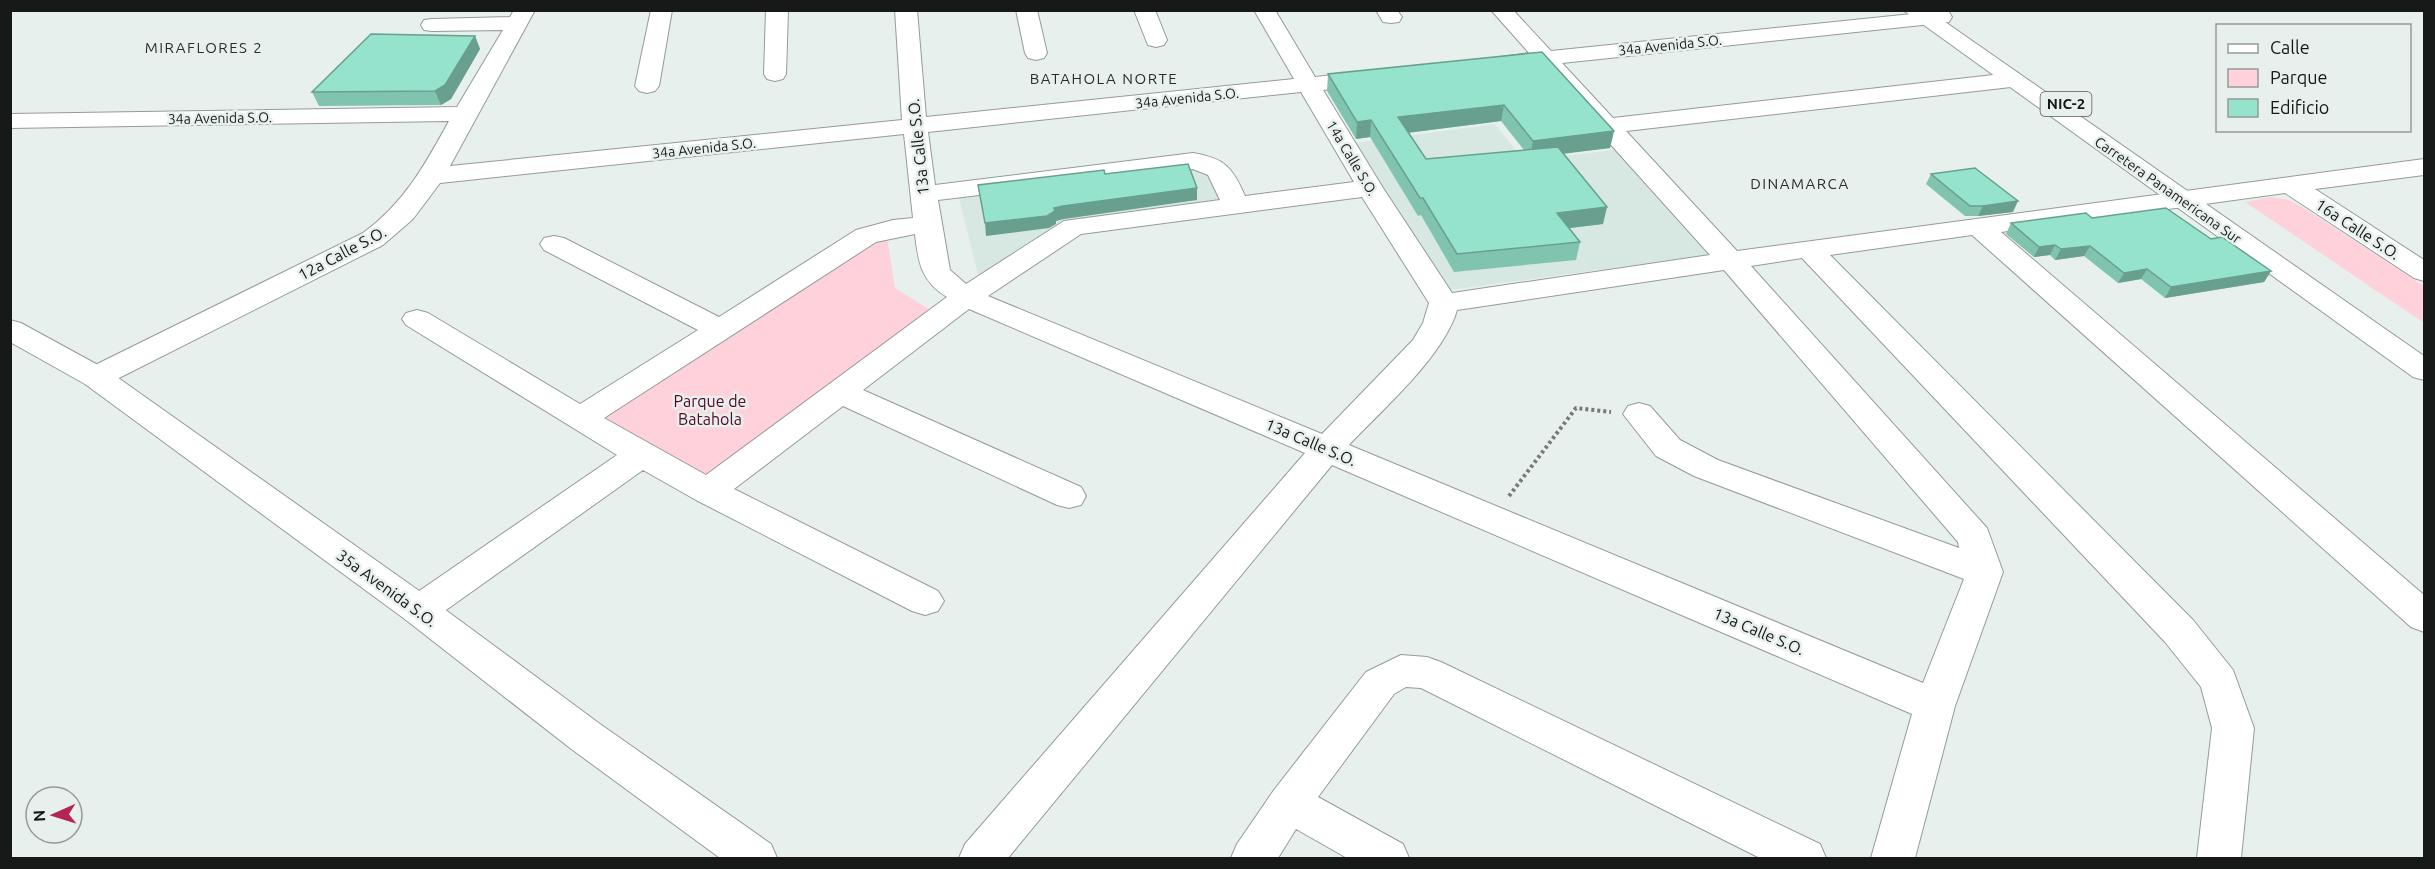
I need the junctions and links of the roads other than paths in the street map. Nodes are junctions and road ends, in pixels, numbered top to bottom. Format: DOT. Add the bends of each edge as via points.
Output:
graph roads {
  1 [pos="662,10"];
  2 [pos="777,10"];
  3 [pos="906,10"];
  4 [pos="1026,10"];
  5 [pos="1144,10"];
  6 [pos="1264,10"];
  7 [pos="1501,10"];
  8 [pos="1928,14"];
  9 [pos="522,17"];
  10 [pos="432,25"];
  11 [pos="1156,40"];
  12 [pos="1036,53"];
  13 [pos="1545,58"];
  14 [pos="1474,66"];
  15 [pos="775,74"];
  16 [pos="1391,75"];
  17 [pos="2011,80"];
  18 [pos="1307,85"];
  19 [pos="647,86"];
  20 [pos="465,114"];
  21 [pos="10,121"];
  22 [pos="1607,126"];
  23 [pos="915,127"];
  24 [pos="2419,172"];
  25 [pos="432,176"];
  26 [pos="2292,186"];
  27 [pos="1370,188"];
  28 [pos="2191,198"];
  29 [pos="1236,205"];
  30 [pos="925,209"];
  31 [pos="1979,227"];
  32 [pos="554,244"];
  33 [pos="1809,249"];
  34 [pos="1732,262"];
  35 [pos="2424,272"];
  36 [pos="966,297"];
  37 [pos="1444,303"];
  38 [pos="417,319"];
  39 [pos="10,329"];
  40 [pos="719,329"];
  41 [pos="2424,350"];
  42 [pos="2424,370"];
  43 [pos="96,377"];
  44 [pos="840,392"];
  45 [pos="1639,414"];
  46 [pos="580,419"];
  47 [pos="1327,449"];
  48 [pos="642,454"];
  49 [pos="708,491"];
  50 [pos="1069,496"];
  51 [pos="1985,572"];
  52 [pos="925,601"];
  53 [pos="419,610"];
  54 [pos="2424,617"];
  55 [pos="1935,706"];
  56 [pos="1289,803"];
  57 [pos="755,858"];
  58 [pos="981,858"];
  59 [pos="1253,858"];
  60 [pos="1388,858"];
  61 [pos="1804,858"];
  62 [pos="1893,858"];
  63 [pos="2219,858"];
  1 -- 19 [label="main road"];
  2 -- 15 [label="main road"];
  3 -- 23 [label="main road, 13a Calle S.O."];
  4 -- 12 [label="main road"];
  5 -- 11 [label="main road"];
  6 -- 18 [label="main road, 14a Calle S.O."];
  7 -- 13 [label="main road"];
  8 -- 13 [label="main road, 34a Avenida S.O."];
  8 -- 17 [label="main road, Carretera Panamericana Sur / NIC-2"];
  8 -- 28 [label="main road, Carretera Panamericana Sur / NIC-2"];
  9 -- 10 [label="main road"];
  9 -- 20 [label="main road, 12a Calle S.O."];
  13 -- 14 [label="main road, 34a Avenida S.O."];
  13 -- 22 [label="main road"];
  16 -- 18 [label="main road, 34a Avenida S.O."];
  17 -- 22 [label="main road"];
  17 -- 28 [label="main road, Carretera Panamericana Sur / NIC-2"];
  18 -- 23 [label="main road, 34a Avenida S.O."];
  18 -- 27 [label="main road, 14a Calle S.O."];
  20 -- 21 [label="main road, 34a Avenida S.O."];
  20 -- 25 [label="main road, 12a Calle S.O."];
  22 -- 34 [label="main road"];
  23 -- 25 [label="main road, 34a Avenida S.O."];
  23 -- 30 [label="main road, 13a Calle S.O."];
  24 -- 26 [label="main road"];
  25 -- 43 [label="main road, 12a Calle S.O." via="414,204 373,239"];
  26 -- 28 [label="main road"];
  26 -- 35 [label="main road, 16a Calle S.O."];
  27 -- 29 [label="main road"];
  27 -- 37 [label="main road, 14a Calle S.O."];
  28 -- 31 [label="main road"];
  28 -- 41 [label="main road, Carretera Panamericana Sur / NIC-2"];
  28 -- 42 [label="main road, Carretera Panamericana Sur / NIC-2"];
  29 -- 30 [label="main road" via="1218,169 1210,162 1202,162"];
  29 -- 36 [label="main road" via="1074,227"];
  30 -- 36 [label="main road, 13a Calle S.O." via="936,272"];
  30 -- 40 [label="main road" via="893,228 866,236"];
  31 -- 33 [label="main road"];
  31 -- 54 [label="main road"];
  32 -- 40 [label="main road"];
  33 -- 34 [label="main road"];
  33 -- 63 [label="main road" via="2179,631 2219,681 2233,728"];
  34 -- 37 [label="main road"];
  34 -- 51 [label="main road" via="1974,537"];
  36 -- 44 [label="main road"];
  36 -- 47 [label="main road, 13a Calle S.O."];
  37 -- 47 [label="main road" via="1425,345"];
  38 -- 46 [label="main road"];
  39 -- 43 [label="main road, 35a Avenida S.O."];
  40 -- 46 [label="main road"];
  43 -- 53 [label="main road, 35a Avenida S.O."];
  44 -- 49 [label="main road"];
  44 -- 50 [label="main road"];
  45 -- 51 [label="main road" via="1668,448 1707,468"];
  46 -- 48 [label="main road"];
  47 -- 55 [label="main road, 13a Calle S.O."];
  47 -- 58 [label="main road"];
  48 -- 49 [label="main road"];
  48 -- 53 [label="main road"];
  49 -- 52 [label="main road"];
  51 -- 55 [label="main road"];
  53 -- 57 [label="main road, 35a Avenida S.O."];
  55 -- 62 [label="main road"];
  56 -- 59 [label="main road"];
  56 -- 60 [label="main road"];
  56 -- 61 [label="main road" via="1380,683 1401,671 1427,673"];
}
